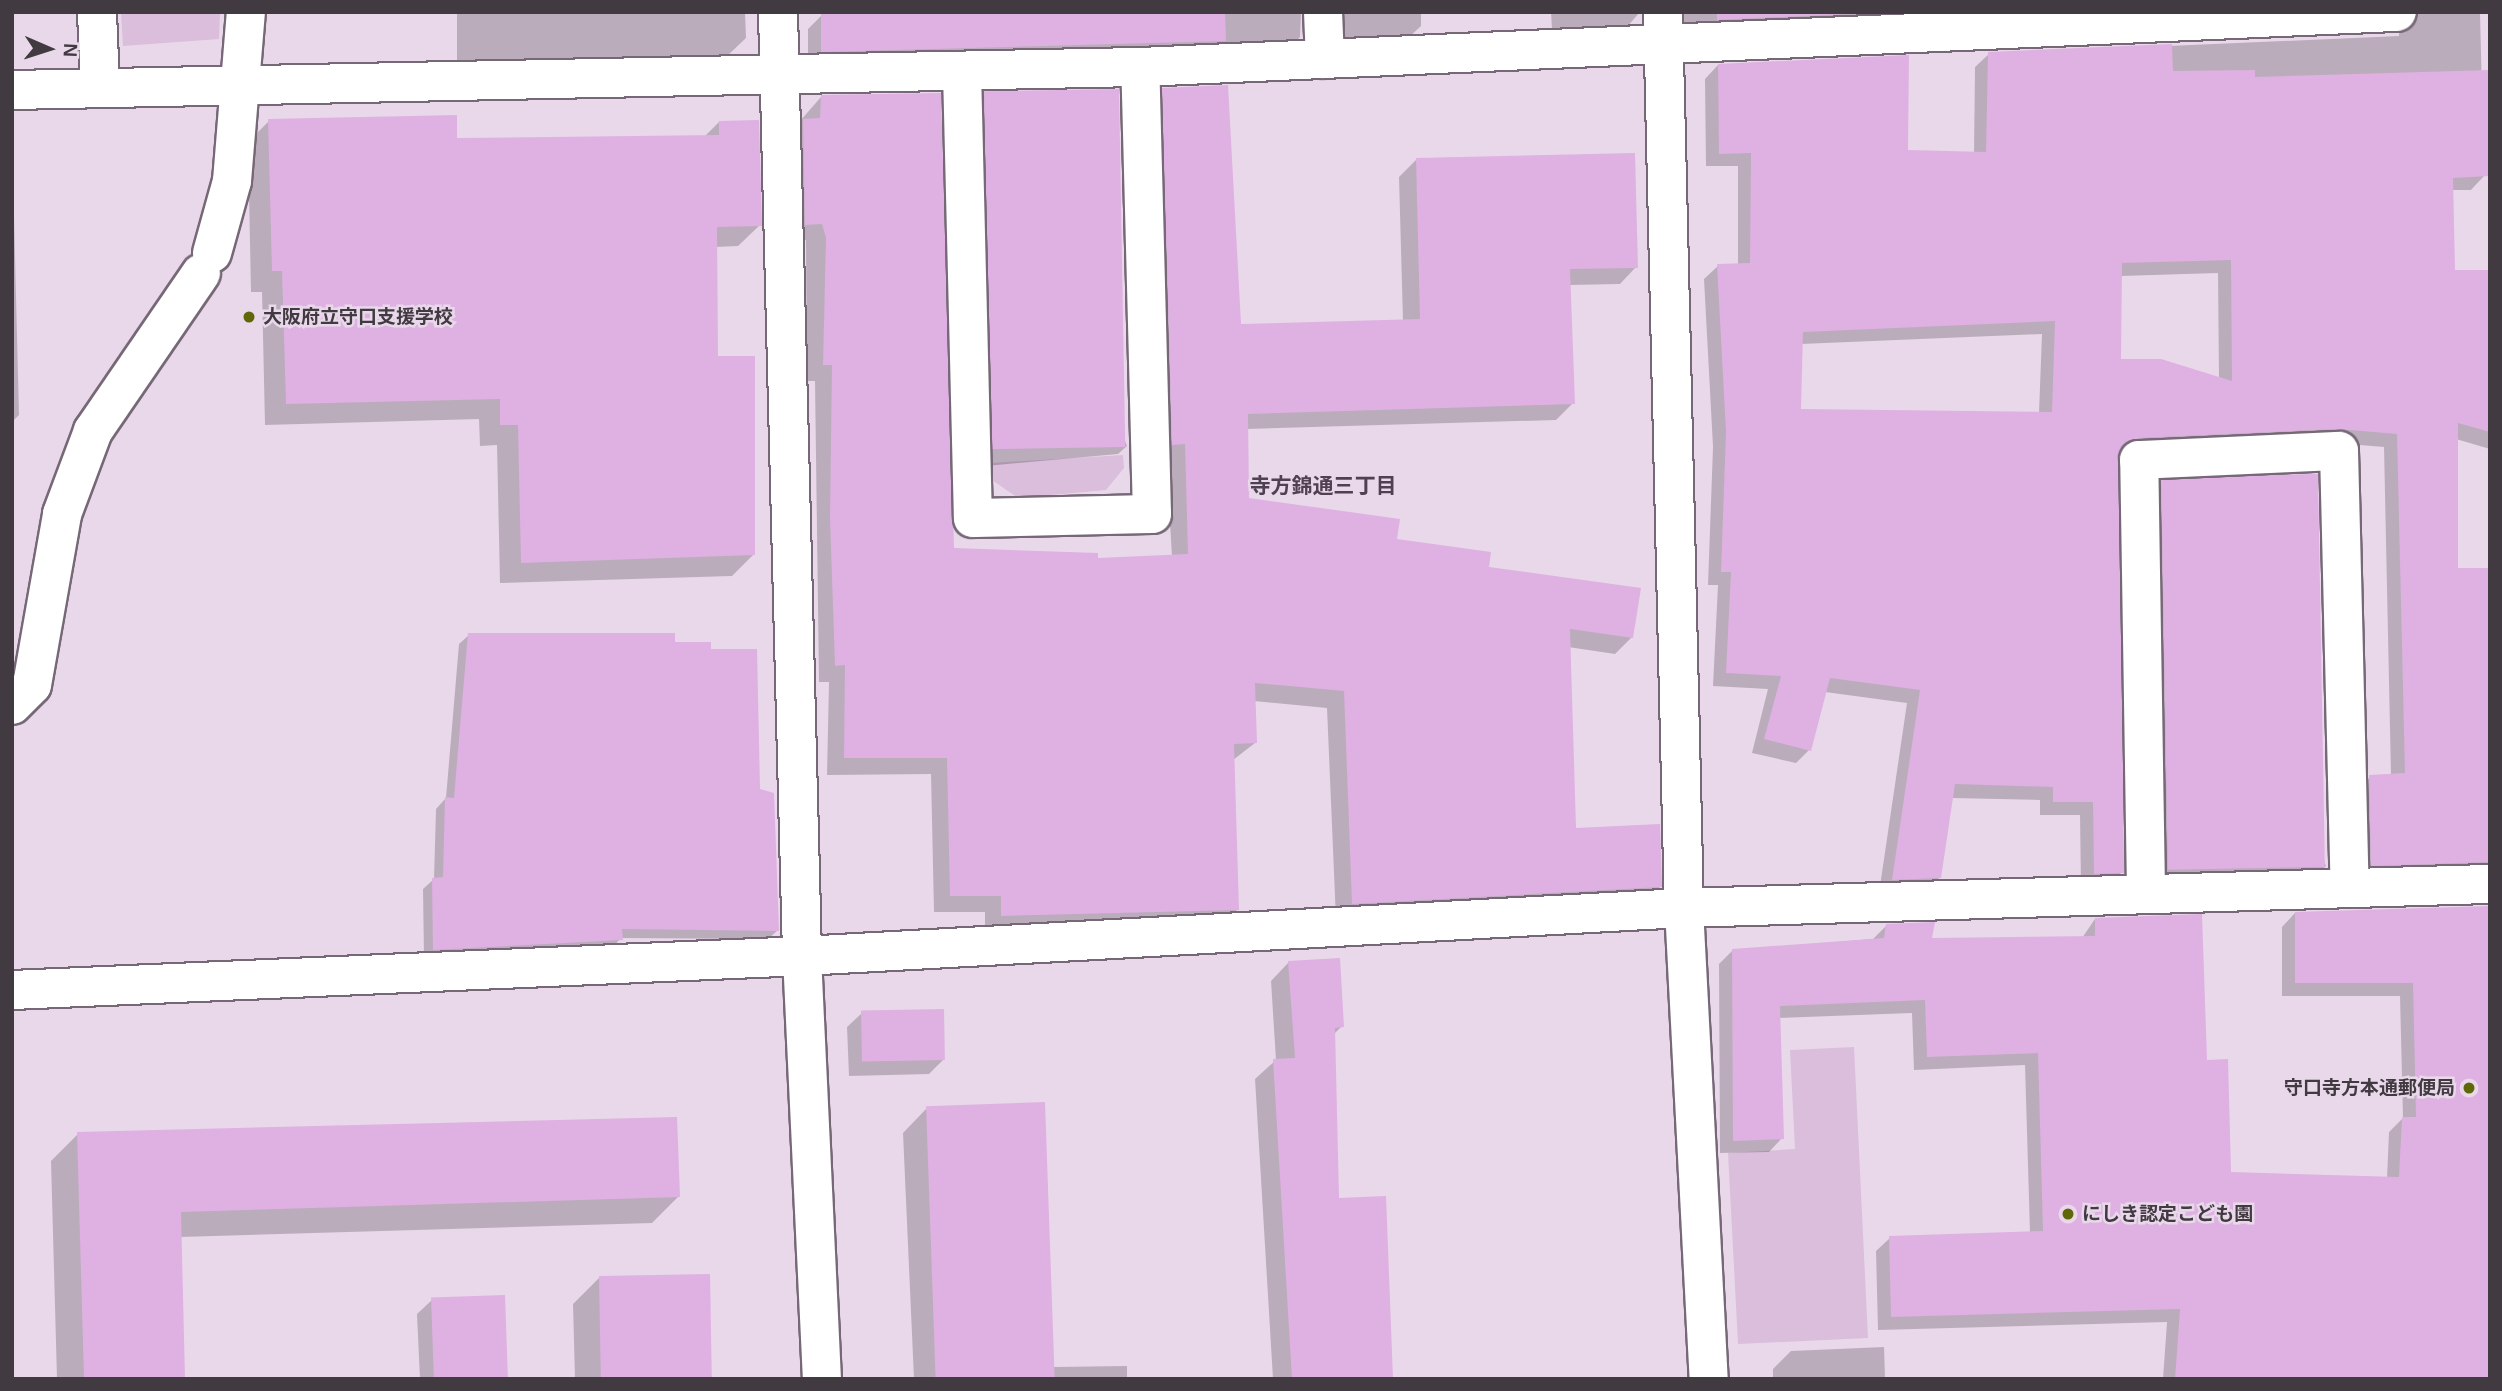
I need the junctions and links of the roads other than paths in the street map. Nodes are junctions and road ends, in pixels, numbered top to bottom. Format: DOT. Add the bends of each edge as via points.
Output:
graph roads {
  1 [pos="97,12"];
  2 [pos="246,12"];
  3 [pos="778,12"];
  4 [pos="1323,12"];
  5 [pos="2397,12"];
  6 [pos="2101,20"];
  7 [pos="1901,24"];
  8 [pos="1664,28"];
  9 [pos="1325,59"];
  10 [pos="1140,67"];
  11 [pos="779,70"];
  12 [pos="962,71"];
  13 [pos="239,84"];
  14 [pos="100,87"];
  15 [pos="12,90"];
  16 [pos="12,705"];
  17 [pos="2490,884"];
  18 [pos="2350,887"];
  19 [pos="2146,891"];
  20 [pos="1684,908"];
  21 [pos="802,956"];
  22 [pos="12,990"];
  23 [pos="822,1379"];
  24 [pos="1709,1379"];
  1 -- 14 [label="street"];
  2 -- 13 [label="street"];
  3 -- 11 [label="street"];
  4 -- 9 [label="street"];
  5 -- 6 [label="street"];
  6 -- 7 [label="street"];
  7 -- 8 [label="street"];
  8 -- 9 [label="street"];
  8 -- 20 [label="street"];
  9 -- 10 [label="street"];
  10 -- 12 [label="street"];
  10 -- 12 [label="street" via="1152,514 973,518"];
  11 -- 12 [label="street"];
  11 -- 13 [label="street"];
  11 -- 21 [label="street"];
  13 -- 14 [label="street"];
  13 -- 16 [label="street" via="232,181 207,263 93,431 62,514 32,685"];
  14 -- 15 [label="street"];
  17 -- 18 [label="street"];
  18 -- 19 [label="street"];
  18 -- 19 [label="street" via="2339,450 2139,460"];
  19 -- 20 [label="street"];
  20 -- 21 [label="street"];
  20 -- 24 [label="street"];
  21 -- 22 [label="street"];
  21 -- 23 [label="street"];
}
